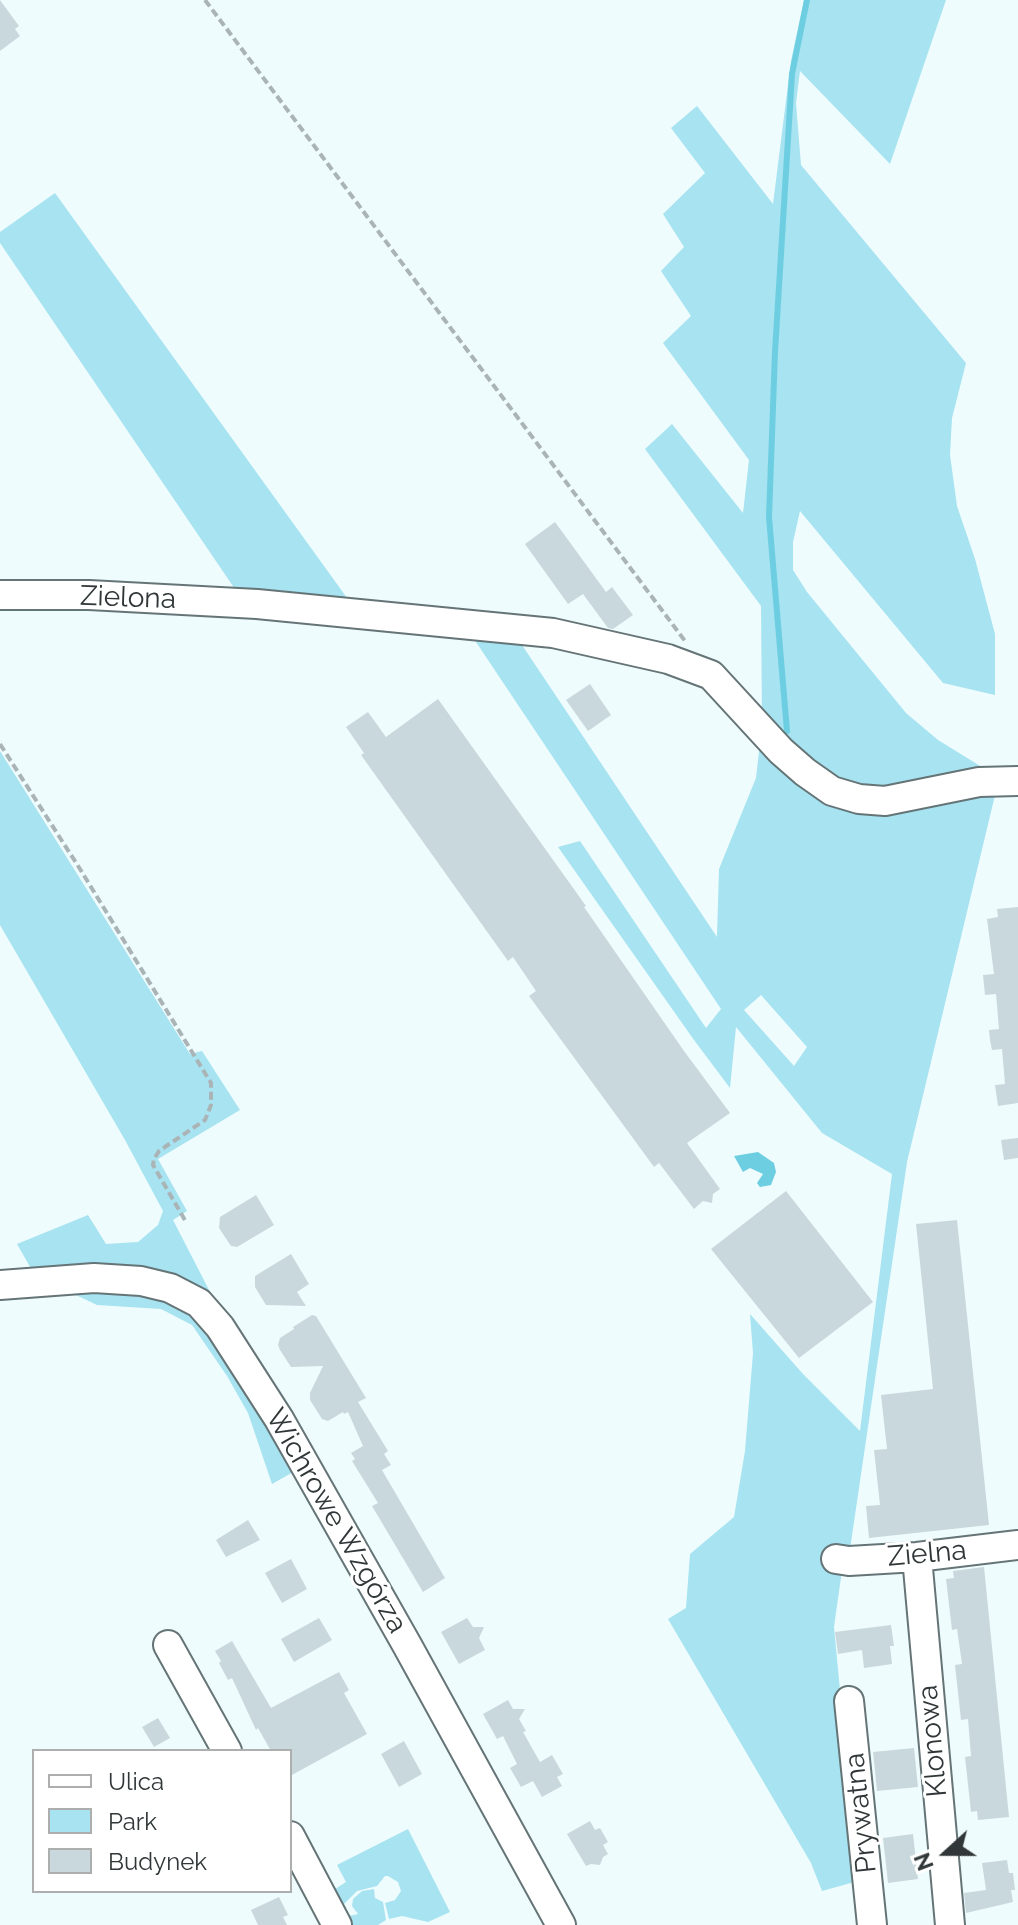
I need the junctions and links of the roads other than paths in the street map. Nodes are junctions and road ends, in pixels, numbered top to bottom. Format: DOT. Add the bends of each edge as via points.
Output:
graph roads {
  1 [pos="0,595"];
  2 [pos="1018,781"];
  3 [pos="0,1285"];
  4 [pos="1018,1545"];
  5 [pos="917,1557"];
  6 [pos="836,1559"];
  7 [pos="168,1645"];
  8 [pos="849,1701"];
  9 [pos="226,1749"];
  10 [pos="292,1840"];
  11 [pos="337,1925"];
  12 [pos="561,1925"];
  13 [pos="872,1925"];
  14 [pos="950,1925"];
  1 -- 2 [label="street, Zielona" via="257,604 553,633 668,659 711,675 781,751 832,791 885,801 979,782"];
  3 -- 12 [label="street, Wichrowe Wzgórza" via="94,1278 141,1281 199,1303 287,1433"];
  4 -- 5 [label="street, Zielna"];
  5 -- 6 [label="street, Zielna"];
  5 -- 14 [label="street, Klonowa"];
  7 -- 9 [label="street"];
  8 -- 13 [label="street, Prywatna"];
  10 -- 11 [label="street"];
}
